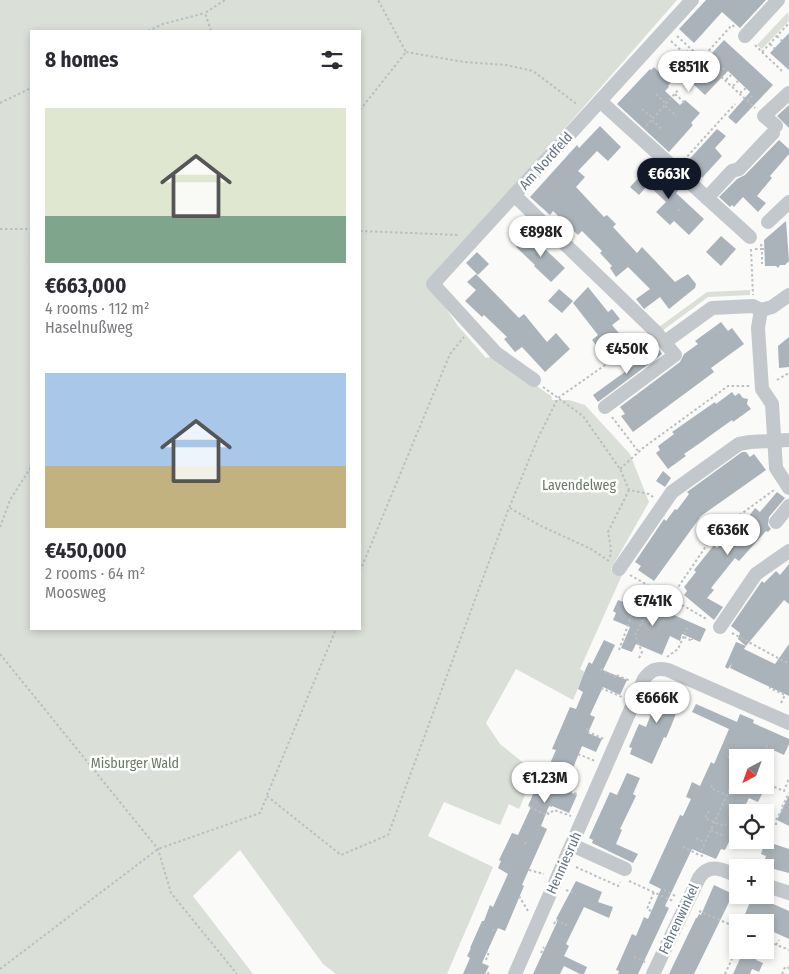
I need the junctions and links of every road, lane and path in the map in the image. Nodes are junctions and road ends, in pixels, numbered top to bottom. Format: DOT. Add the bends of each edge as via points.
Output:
graph roads {
  1 [pos="225,0"];
  2 [pos="378,0"];
  3 [pos="692,0"];
  4 [pos="773,2"];
  5 [pos="205,14"];
  6 [pos="789,23"];
  7 [pos="667,27"];
  8 [pos="785,28"];
  9 [pos="150,30"];
  10 [pos="212,30"];
  11 [pos="789,31"];
  12 [pos="745,36"];
  13 [pos="777,36"];
  14 [pos="782,40"];
  15 [pos="770,44"];
  16 [pos="775,49"];
  17 [pos="406,52"];
  18 [pos="762,52"];
  19 [pos="702,58"];
  20 [pos="716,60"];
  21 [pos="710,66"];
  22 [pos="724,68"];
  23 [pos="782,71"];
  24 [pos="718,74"];
  25 [pos="731,74"];
  26 [pos="726,81"];
  27 [pos="738,81"];
  28 [pos="732,87"];
  29 [pos="30,88"];
  30 [pos="746,88"];
  31 [pos="679,90"];
  32 [pos="789,93"];
  33 [pos="656,94"];
  34 [pos="675,94"];
  35 [pos="740,94"];
  36 [pos="753,95"];
  37 [pos="600,101"];
  38 [pos="747,101"];
  39 [pos="0,103"];
  40 [pos="666,104"];
  41 [pos="686,104"];
  42 [pos="734,104"];
  43 [pos="731,108"];
  44 [pos="361,109"];
  45 [pos="642,109"];
  46 [pos="728,110"];
  47 [pos="734,110"];
  48 [pos="589,113"];
  49 [pos="731,113"];
  50 [pos="677,116"];
  51 [pos="764,116"];
  52 [pos="652,119"];
  53 [pos="663,130"];
  54 [pos="709,131"];
  55 [pos="712,134"];
  56 [pos="638,135"];
  57 [pos="690,152"];
  58 [pos="688,155"];
  59 [pos="694,155"];
  60 [pos="691,158"];
  61 [pos="675,169"];
  62 [pos="514,195"];
  63 [pos="707,198"];
  64 [pos="789,202"];
  65 [pos="678,208"];
  66 [pos="681,212"];
  67 [pos="768,222"];
  68 [pos="0,229"];
  69 [pos="30,229"];
  70 [pos="361,231"];
  71 [pos="476,236"];
  72 [pos="750,237"];
  73 [pos="762,264"];
  74 [pos="789,295"];
  75 [pos="757,308"];
  76 [pos="471,327"];
  77 [pos="655,331"];
  78 [pos="665,342"];
  79 [pos="789,373"];
  80 [pos="534,380"];
  81 [pos="777,380"];
  82 [pos="762,386"];
  83 [pos="558,398"];
  84 [pos="605,408"];
  85 [pos="789,440"];
  86 [pos="774,441"];
  87 [pos="638,452"];
  88 [pos="30,469"];
  89 [pos="620,469"];
  90 [pos="787,485"];
  91 [pos="629,490"];
  92 [pos="649,494"];
  93 [pos="789,506"];
  94 [pos="510,507"];
  95 [pos="776,522"];
  96 [pos="0,527"];
  97 [pos="789,551"];
  98 [pos="361,569"];
  99 [pos="619,569"];
  100 [pos="670,599"];
  101 [pos="630,613"];
  102 [pos="643,620"];
  103 [pos="720,627"];
  104 [pos="685,628"];
  105 [pos="336,630"];
  106 [pos="683,637"];
  107 [pos="692,639"];
  108 [pos="619,650"];
  109 [pos="0,654"];
  110 [pos="639,658"];
  111 [pos="663,659"];
  112 [pos="789,664"];
  113 [pos="600,669"];
  114 [pos="627,682"];
  115 [pos="770,686"];
  116 [pos="602,688"];
  117 [pos="658,690"];
  118 [pos="620,696"];
  119 [pos="651,699"];
  120 [pos="641,708"];
  121 [pos="777,712"];
  122 [pos="652,713"];
  123 [pos="789,723"];
  124 [pos="588,728"];
  125 [pos="610,742"];
  126 [pos="768,746"];
  127 [pos="765,749"];
  128 [pos="578,754"];
  129 [pos="727,756"];
  130 [pos="729,758"];
  131 [pos="600,763"];
  132 [pos="789,778"];
  133 [pos="712,785"];
  134 [pos="774,787"];
  135 [pos="729,788"];
  136 [pos="558,790"];
  137 [pos="784,790"];
  138 [pos="789,793"];
  139 [pos="726,795"];
  140 [pos="267,796"];
  141 [pos="586,798"];
  142 [pos="530,807"];
  143 [pos="709,811"];
  144 [pos="576,818"];
  145 [pos="714,822"];
  146 [pos="726,825"];
  147 [pos="776,825"];
  148 [pos="711,830"];
  149 [pos="721,837"];
  150 [pos="696,838"];
  151 [pos="705,843"];
  152 [pos="572,846"];
  153 [pos="684,848"];
  154 [pos="158,849"];
  155 [pos="701,851"];
  156 [pos="703,856"];
  157 [pos="564,862"];
  158 [pos="625,869"];
  159 [pos="529,870"];
  160 [pos="729,873"];
  161 [pos="550,876"];
  162 [pos="774,885"];
  163 [pos="560,888"];
  164 [pos="664,890"];
  165 [pos="654,892"];
  166 [pos="789,893"];
  167 [pos="576,894"];
  168 [pos="519,896"];
  169 [pos="679,898"];
  170 [pos="677,903"];
  171 [pos="692,908"];
  172 [pos="651,911"];
  173 [pos="527,912"];
  174 [pos="567,923"];
  175 [pos="554,924"];
  176 [pos="729,924"];
  177 [pos="778,940"];
  178 [pos="776,945"];
  179 [pos="544,947"];
  180 [pos="789,950"];
  181 [pos="486,951"];
  182 [pos="541,953"];
  183 [pos="634,957"];
  184 [pos="732,959"];
  185 [pos="486,960"];
  186 [pos="789,968"];
  187 [pos="0,969"];
  188 [pos="652,969"];
  189 [pos="491,971"];
  190 [pos="237,974"];
  191 [pos="487,974"];
  192 [pos="515,974"];
  193 [pos="725,974"];
  194 [pos="782,974"];
  1 -- 5 [label="path"];
  2 -- 17 [label="path"];
  3 -- 7 [label="street, Am Nordfeld"];
  4 -- 12 [label="street"];
  5 -- 9 [label="path"];
  5 -- 10 [label="path"];
  6 -- 8 [label="path"];
  7 -- 19 [label="path"];
  7 -- 37 [label="street, Am Nordfeld"];
  8 -- 11 [label="path"];
  8 -- 13 [label="path"];
  12 -- 18 [label="path"];
  12 -- 19 [label="path" via="732,25"];
  13 -- 14 [label="path"];
  13 -- 15 [label="path"];
  15 -- 16 [label="path"];
  15 -- 18 [label="path"];
  17 -- 44 [label="path"];
  17 -- 48 [label="path" via="533,71"];
  18 -- 23 [label="path"];
  19 -- 21 [label="path"];
  20 -- 21 [label="path"];
  21 -- 24 [label="path"];
  22 -- 24 [label="path"];
  24 -- 26 [label="path"];
  25 -- 26 [label="path"];
  26 -- 28 [label="path"];
  27 -- 28 [label="path"];
  28 -- 35 [label="path"];
  29 -- 39 [label="path"];
  30 -- 35 [label="path"];
  31 -- 34 [label="path"];
  32 -- 51 [label="street"];
  33 -- 40 [label="path"];
  34 -- 40 [label="path"];
  34 -- 41 [label="path"];
  35 -- 38 [label="path"];
  36 -- 38 [label="path"];
  37 -- 48 [label="street, Am Nordfeld"];
  37 -- 56 [label="street"];
  38 -- 51 [label="path"];
  40 -- 50 [label="path"];
  40 -- 52 [label="path"];
  42 -- 43 [label="path"];
  43 -- 46 [label="path"];
  43 -- 47 [label="path"];
  45 -- 52 [label="path"];
  46 -- 49 [label="path"];
  46 -- 54 [label="path"];
  48 -- 62 [label="street, Am Nordfeld"];
  51 -- 63 [label="street" via="775,130"];
  52 -- 53 [label="path"];
  52 -- 56 [label="path"];
  54 -- 55 [label="path"];
  54 -- 57 [label="path"];
  56 -- 61 [label="street"];
  57 -- 58 [label="path"];
  57 -- 59 [label="path"];
  58 -- 60 [label="path"];
  58 -- 61 [label="path"];
  61 -- 63 [label="street"];
  62 -- 71 [label="street, Am Nordfeld"];
  62 -- 77 [label="street"];
  63 -- 72 [label="street"];
  64 -- 67 [label="street"];
  65 -- 66 [label="path"];
  68 -- 69 [label="path"];
  70 -- 71 [label="path"];
  71 -- 76 [label="street, Am Nordfeld" via="433,284"];
  73 -- 75 [label="path" via="763,249 750,248"];
  74 -- 75 [label="street" via="772,307"];
  75 -- 78 [label="street" via="712,308"];
  75 -- 82 [label="street"];
  76 -- 80 [label="street, Am Nordfeld" via="496,353"];
  76 -- 98 [label="path" via="450,354"];
  77 -- 78 [label="street"];
  77 -- 83 [label="path"];
  78 -- 84 [label="street" via="675,355"];
  79 -- 81 [label="path"];
  80 -- 83 [label="path"];
  82 -- 86 [label="street" via="772,404"];
  82 -- 87 [label="path" via="728,386"];
  83 -- 89 [label="path" via="583,416"];
  83 -- 94 [label="path"];
  84 -- 87 [label="path"];
  85 -- 86 [label="street"];
  86 -- 90 [label="street" via="776,468"];
  86 -- 99 [label="street" via="739,444 672,492"];
  87 -- 89 [label="path"];
  88 -- 96 [label="path" via="10,500"];
  89 -- 91 [label="path"];
  90 -- 100 [label="path" via="715,533"];
  91 -- 92 [label="path"];
  91 -- 94 [label="path" via="608,532 610,562 591,548"];
  93 -- 95 [label="street"];
  94 -- 140 [label="path" via="388,834 340,855"];
  97 -- 103 [label="street" via="756,574"];
  99 -- 100 [label="path"];
  100 -- 103 [label="path"];
  101 -- 108 [label="path"];
  102 -- 110 [label="path" via="636,635 642,652"];
  103 -- 112 [label="path"];
  104 -- 106 [label="path"];
  105 -- 140 [label="path"];
  106 -- 107 [label="path"];
  106 -- 111 [label="path" via="678,649"];
  109 -- 154 [label="path"];
  113 -- 114 [label="path"];
  115 -- 121 [label="path" via="786,696"];
  116 -- 118 [label="path"];
  117 -- 119 [label="path"];
  120 -- 122 [label="path"];
  123 -- 152 [label="street, Henniesruh" via="668,670 660,668 649,672"];
  124 -- 125 [label="path" via="586,731"];
  126 -- 127 [label="path"];
  128 -- 131 [label="path"];
  129 -- 130 [label="path"];
  132 -- 137 [label="path"];
  133 -- 139 [label="path" via="711,788"];
  134 -- 137 [label="path"];
  135 -- 139 [label="path"];
  136 -- 141 [label="path" via="564,792 565,789"];
  137 -- 138 [label="path"];
  138 -- 147 [label="path"];
  139 -- 145 [label="path"];
  140 -- 154 [label="path" via="260,813"];
  142 -- 144 [label="path" via="546,815 554,810"];
  143 -- 145 [label="path" via="705,818"];
  145 -- 146 [label="path"];
  145 -- 148 [label="path"];
  148 -- 149 [label="path" via="722,834"];
  148 -- 151 [label="path"];
  150 -- 151 [label="path"];
  151 -- 155 [label="path"];
  152 -- 157 [label="street, Henniesruh"];
  152 -- 158 [label="street"];
  153 -- 156 [label="path"];
  154 -- 187 [label="path"];
  154 -- 190 [label="path" via="172,893"];
  157 -- 165 [label="path" via="618,886 622,877"];
  157 -- 192 [label="street, Henniesruh"];
  159 -- 161 [label="path"];
  160 -- 188 [label="street, Fehrenwinkel" via="708,868 703,872"];
  162 -- 166 [label="street"];
  163 -- 167 [label="path"];
  164 -- 169 [label="path"];
  165 -- 170 [label="path"];
  165 -- 172 [label="path" via="647,909"];
  168 -- 173 [label="path"];
  171 -- 176 [label="path"];
  174 -- 175 [label="path" via="556,920"];
  177 -- 178 [label="path"];
  178 -- 180 [label="path"];
  179 -- 182 [label="path"];
  181 -- 185 [label="path" via="489,952"];
  183 -- 188 [label="path"];
  184 -- 193 [label="path"];
  186 -- 194 [label="path" via="785,966"];
  189 -- 191 [label="path"];
}
